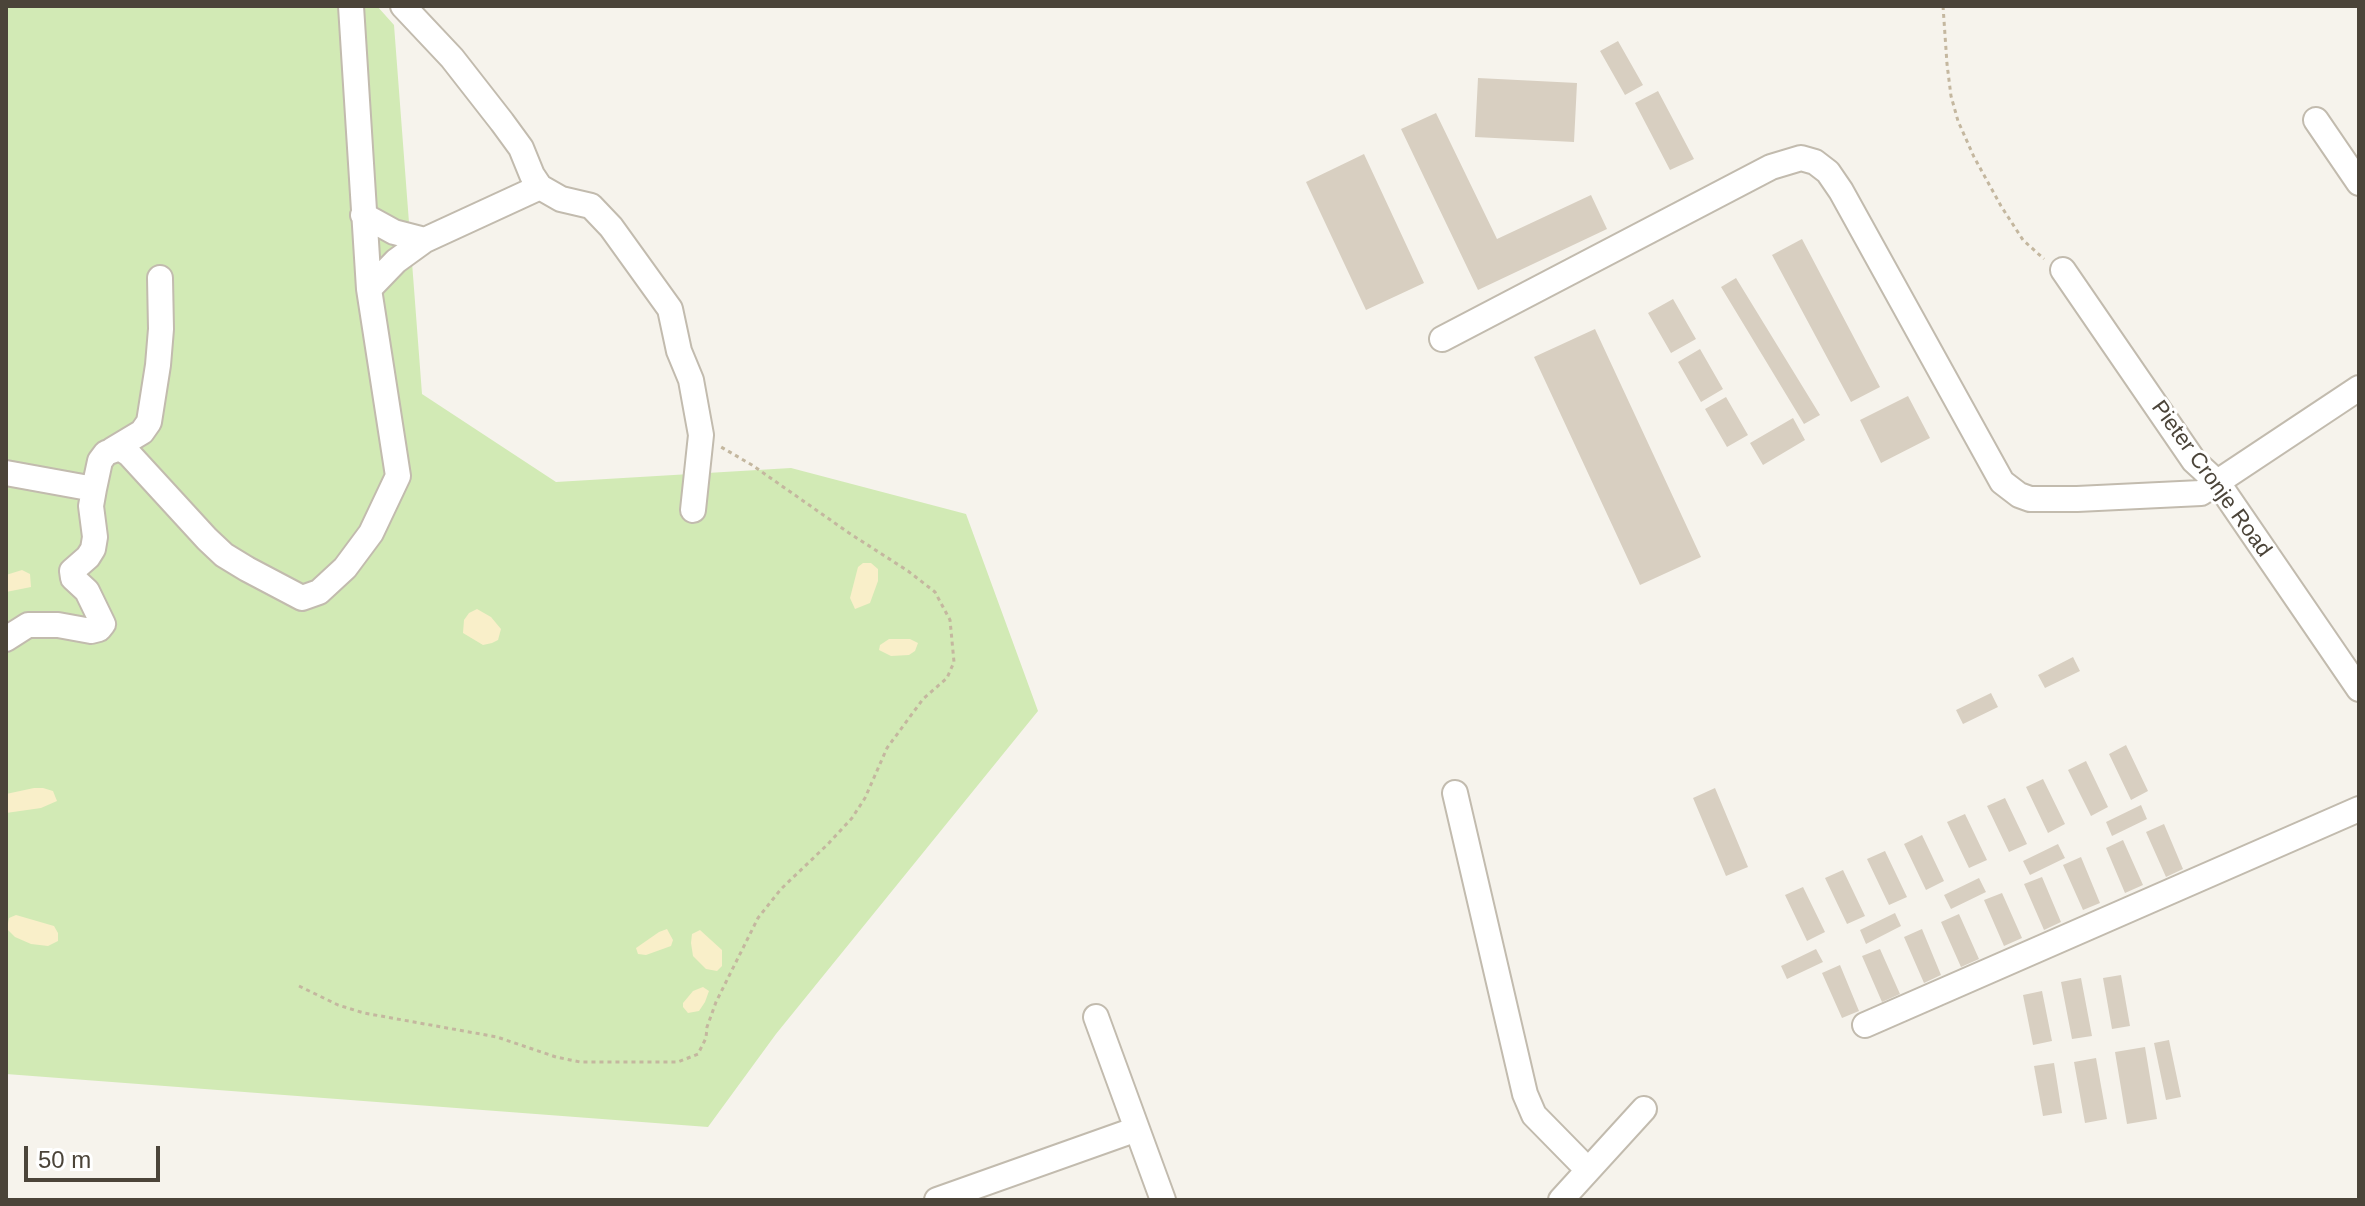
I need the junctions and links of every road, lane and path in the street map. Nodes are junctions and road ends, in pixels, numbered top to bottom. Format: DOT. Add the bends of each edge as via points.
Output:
graph roads {
  1 [pos="351,6"];
  2 [pos="403,6"];
  3 [pos="1943,6"];
  4 [pos="2316,120"];
  5 [pos="2359,183"];
  6 [pos="540,187"];
  7 [pos="363,215"];
  8 [pos="425,240"];
  9 [pos="2063,270"];
  10 [pos="160,278"];
  11 [pos="369,289"];
  12 [pos="1442,339"];
  13 [pos="2359,388"];
  14 [pos="701,435"];
  15 [pos="112,450"];
  16 [pos="6,473"];
  17 [pos="2218,483"];
  18 [pos="94,489"];
  19 [pos="693,510"];
  20 [pos="6,639"];
  21 [pos="2359,689"];
  22 [pos="1455,793"];
  23 [pos="2359,809"];
  24 [pos="299,986"];
  25 [pos="1096,1017"];
  26 [pos="1865,1025"];
  27 [pos="1644,1109"];
  28 [pos="1137,1129"];
  29 [pos="1588,1170"];
  30 [pos="937,1200"];
  31 [pos="1163,1200"];
  32 [pos="1561,1200"];
  1 -- 7 [label="street"];
  2 -- 6 [label="street" via="512,135"];
  3 -- 9 [label="path" via="1951,96 1974,157 2023,240 2051,267"];
  4 -- 5 [label="street"];
  6 -- 8 [label="street"];
  6 -- 14 [label="street" via="591,206 670,309"];
  7 -- 8 [label="street" via="394,232"];
  7 -- 11 [label="street"];
  8 -- 11 [label="street"];
  9 -- 17 [label="street, Pieter Cronje Road" via="2194,461"];
  10 -- 15 [label="street" via="159,353 149,422"];
  11 -- 15 [label="street" via="398,476 371,533 319,592 302,598 224,555 129,454"];
  12 -- 17 [label="street" via="1771,167 1801,158 1828,172 1841,191 2009,490 2030,499 2077,499 2201,493"];
  13 -- 17 [label="street"];
  14 -- 19 [label="street"];
  14 -- 24 [label="path" via="935,592 950,620 954,662 947,678 895,735 852,818 758,918 716,1002 698,1054 678,1062 580,1062 497,1037 364,1013"];
  15 -- 18 [label="street" via="100,461"];
  16 -- 18 [label="street"];
  17 -- 21 [label="street, Pieter Cronje Road"];
  18 -- 20 [label="street" via="93,549 72,571 103,624 91,631 28,625"];
  22 -- 29 [label="street" via="1525,1094 1534,1115"];
  23 -- 26 [label="street"];
  25 -- 28 [label="street"];
  27 -- 29 [label="street"];
  28 -- 30 [label="street"];
  28 -- 31 [label="street"];
  29 -- 32 [label="street"];
}
